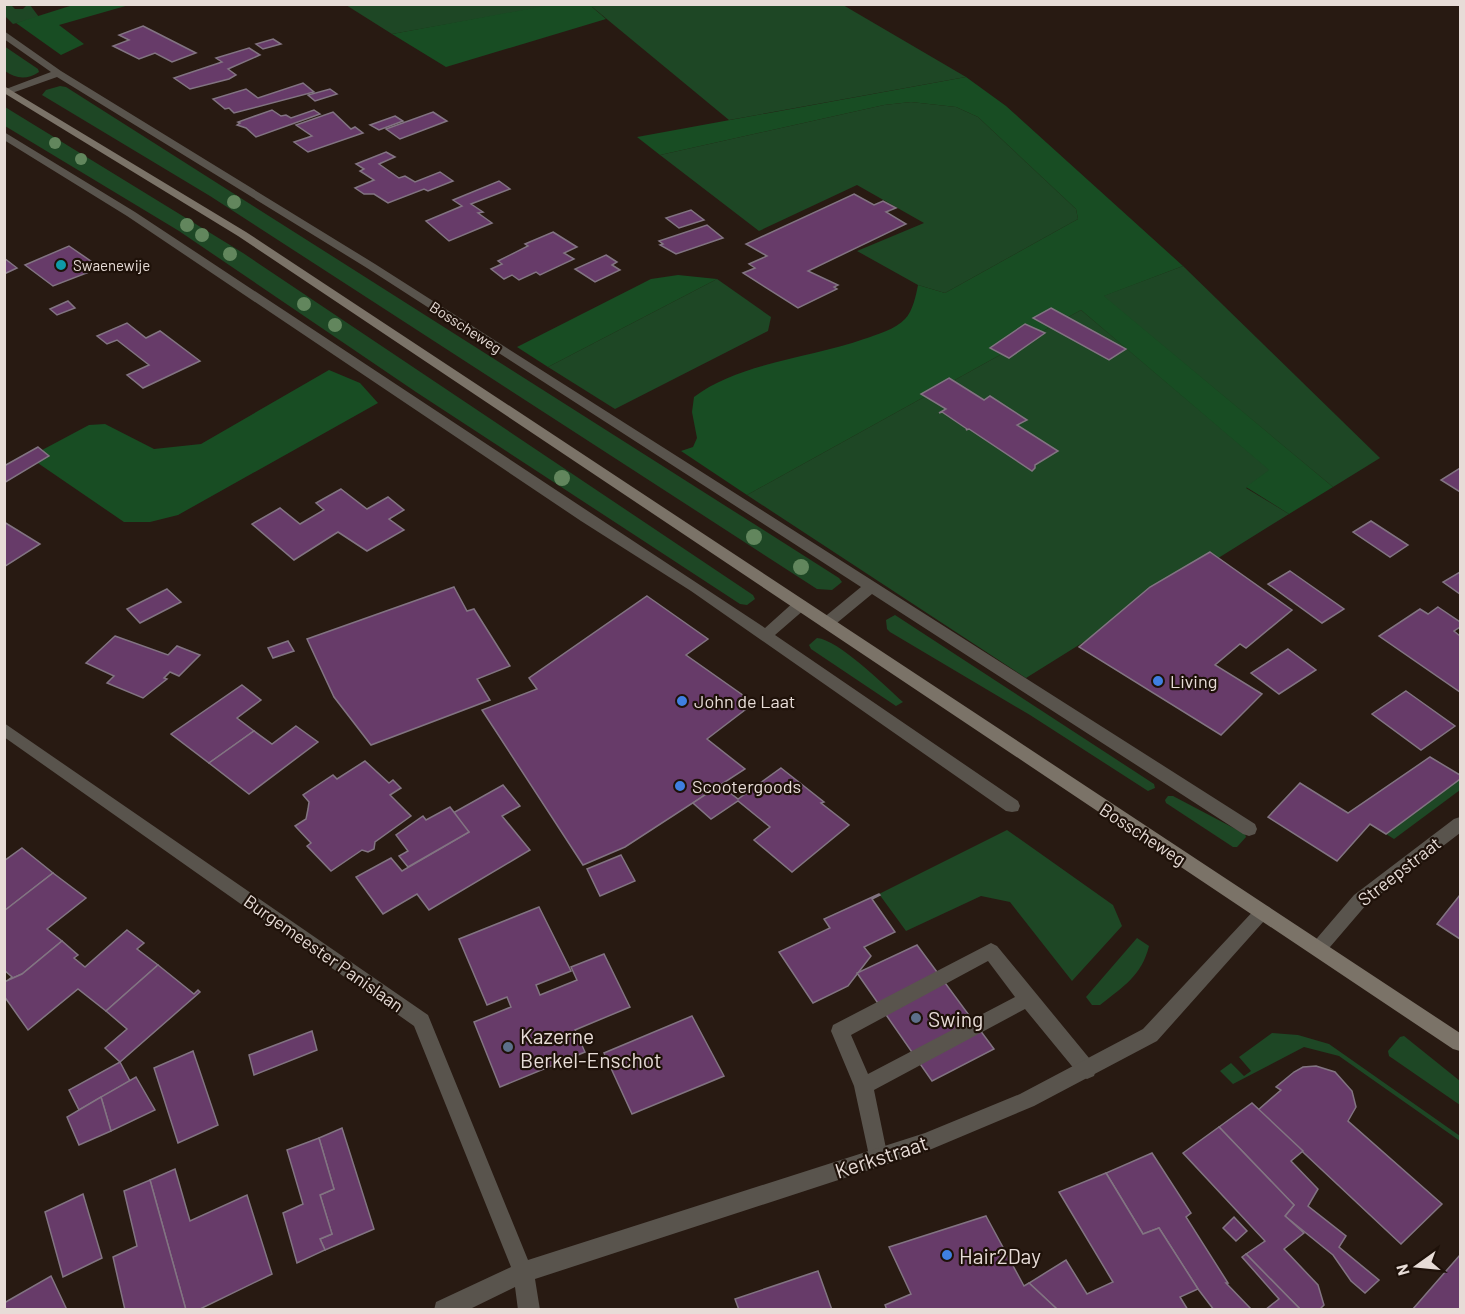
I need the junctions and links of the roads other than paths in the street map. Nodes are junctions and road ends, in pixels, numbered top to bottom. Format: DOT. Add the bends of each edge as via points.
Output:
graph roads {
  1 [pos="4,34"];
  2 [pos="58,73"];
  3 [pos="6,89"];
  4 [pos="4,135"];
  5 [pos="871,587"];
  6 [pos="800,605"];
  7 [pos="827,623"];
  8 [pos="766,635"];
  9 [pos="4,729"];
  10 [pos="1012,806"];
  11 [pos="1461,824"];
  12 [pos="1249,829"];
  13 [pos="1263,912"];
  14 [pos="1318,949"];
  15 [pos="1028,999"];
  16 [pos="1461,1043"];
  17 [pos="1087,1070"];
  18 [pos="864,1086"];
  19 [pos="878,1158"];
  20 [pos="523,1272"];
  21 [pos="444,1310"];
  22 [pos="529,1310"];
  1 -- 2 [label="street, Bosscheweg"];
  2 -- 3 [label="street, Bosscheweg"];
  2 -- 5 [label="street, Bosscheweg" via="371,266"];
  3 -- 6 [label="main road, Bosscheweg" via="242,234"];
  4 -- 8 [label="street" via="131,213"];
  5 -- 7 [label="street"];
  5 -- 12 [label="street, Bosscheweg"];
  6 -- 7 [label="main road, Bosscheweg"];
  6 -- 8 [label="street"];
  7 -- 13 [label="main road, Bosscheweg"];
  8 -- 10 [label="street"];
  9 -- 20 [label="street, Burgemeester Panislaan" via="421,1021"];
  11 -- 14 [label="street, Streepstraat" via="1360,900"];
  13 -- 14 [label="main road, Bosscheweg"];
  13 -- 17 [label="street, Kerkstraat" via="1150,1035"];
  14 -- 16 [label="main road, Bosscheweg"];
  15 -- 17 [label="street"];
  15 -- 18 [label="street"];
  15 -- 18 [label="street" via="991,951 840,1031"];
  17 -- 19 [label="street, Kerkstraat" via="1027,1100"];
  18 -- 19 [label="street"];
  19 -- 20 [label="street, Kerkstraat"];
  20 -- 21 [label="street, Kerkstraat"];
  20 -- 22 [label="street, Burgemeester Panislaan"];
}
